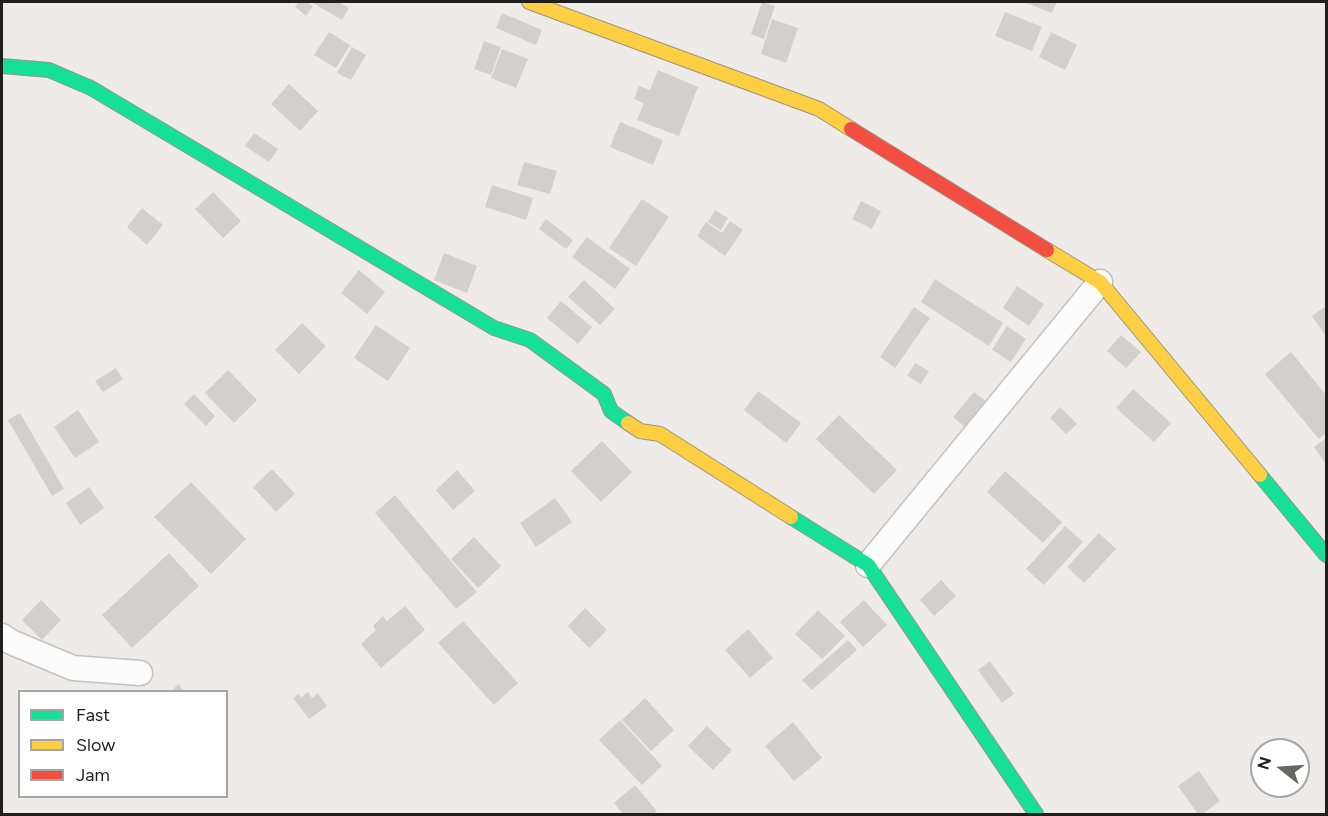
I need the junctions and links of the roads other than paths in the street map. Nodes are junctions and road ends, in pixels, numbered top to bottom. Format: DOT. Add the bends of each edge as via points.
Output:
graph roads {
  1 [pos="529,2"];
  2 [pos="2,66"];
  3 [pos="1100,282"];
  4 [pos="1326,555"];
  5 [pos="868,565"];
  6 [pos="2,636"];
  7 [pos="140,674"];
  8 [pos="1036,814"];
  1 -- 3 [label="street" via="819,109"];
  2 -- 5 [label="street" via="48,70 91,88 494,328 530,340 604,394 611,411 640,431 660,434"];
  3 -- 4 [label="street"];
  3 -- 5 [label="street"];
  5 -- 8 [label="street"];
  6 -- 7 [label="street" via="73,668"];
}
